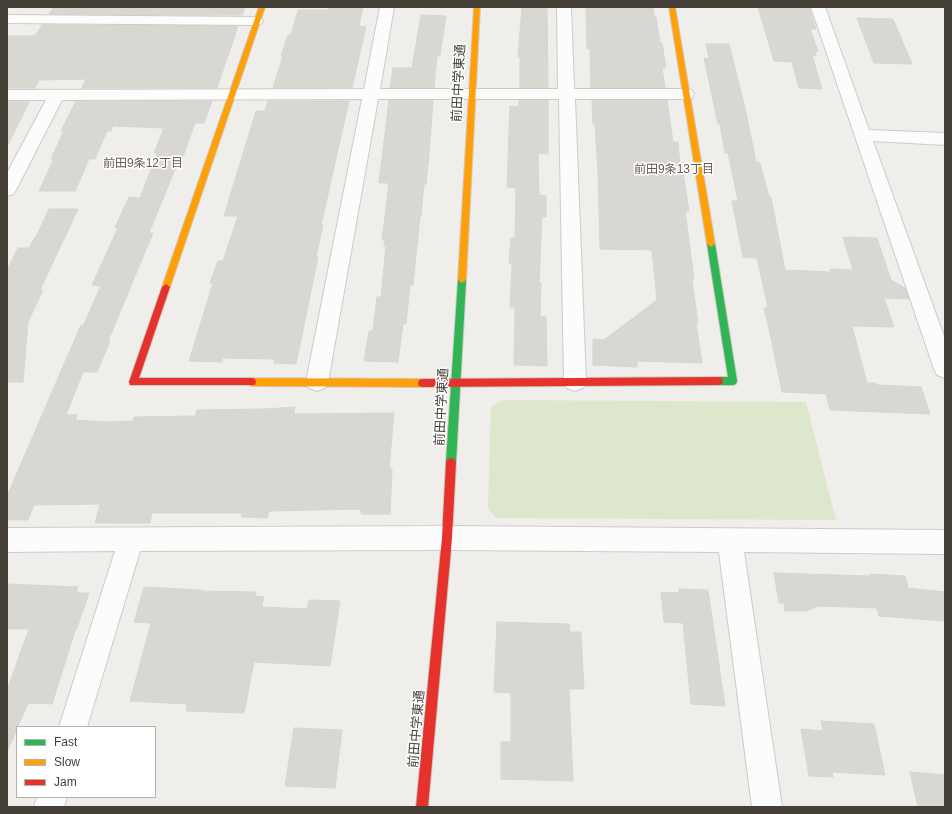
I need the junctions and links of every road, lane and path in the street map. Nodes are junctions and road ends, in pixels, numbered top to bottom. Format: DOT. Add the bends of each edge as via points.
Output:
graph roads {
  1 [pos="262,7"];
  2 [pos="388,7"];
  3 [pos="477,7"];
  4 [pos="564,7"];
  5 [pos="672,7"];
  6 [pos="818,7"];
  7 [pos="7,19"];
  8 [pos="256,21"];
  9 [pos="472,94"];
  10 [pos="566,94"];
  11 [pos="686,94"];
  12 [pos="7,95"];
  13 [pos="57,95"];
  14 [pos="372,95"];
  15 [pos="231,96"];
  16 [pos="862,134"];
  17 [pos="945,139"];
  18 [pos="7,190"];
  19 [pos="945,369"];
  20 [pos="316,382"];
  21 [pos="575,382"];
  22 [pos="456,383"];
  23 [pos="447,538"];
  24 [pos="131,539"];
  25 [pos="7,540"];
  26 [pos="730,540"];
  27 [pos="945,542"];
  28 [pos="74,726"];
  29 [pos="422,807"];
  30 [pos="768,807"];
  1 -- 8 [label="street"];
  2 -- 14 [label="street"];
  3 -- 9 [label="street, 前田中学東通"];
  4 -- 10 [label="street"];
  5 -- 11 [label="street"];
  6 -- 16 [label="street"];
  7 -- 8 [label="street"];
  8 -- 15 [label="street"];
  9 -- 10 [label="street"];
  9 -- 14 [label="street"];
  9 -- 22 [label="street, 前田中学東通"];
  10 -- 11 [label="street"];
  10 -- 21 [label="street"];
  11 -- 21 [label="street" via="733,381"];
  12 -- 13 [label="street"];
  13 -- 15 [label="street"];
  13 -- 18 [label="street"];
  14 -- 15 [label="street"];
  14 -- 20 [label="street"];
  15 -- 20 [label="street" via="133,382"];
  16 -- 17 [label="street"];
  16 -- 19 [label="street"];
  20 -- 22 [label="street"];
  21 -- 22 [label="street"];
  22 -- 23 [label="street, 前田中学東通"];
  23 -- 24 [label="street"];
  23 -- 26 [label="street"];
  23 -- 29 [label="street, 前田中学東通"];
  24 -- 25 [label="street"];
  24 -- 28 [label="street"];
  26 -- 27 [label="street"];
  26 -- 30 [label="street"];
}
